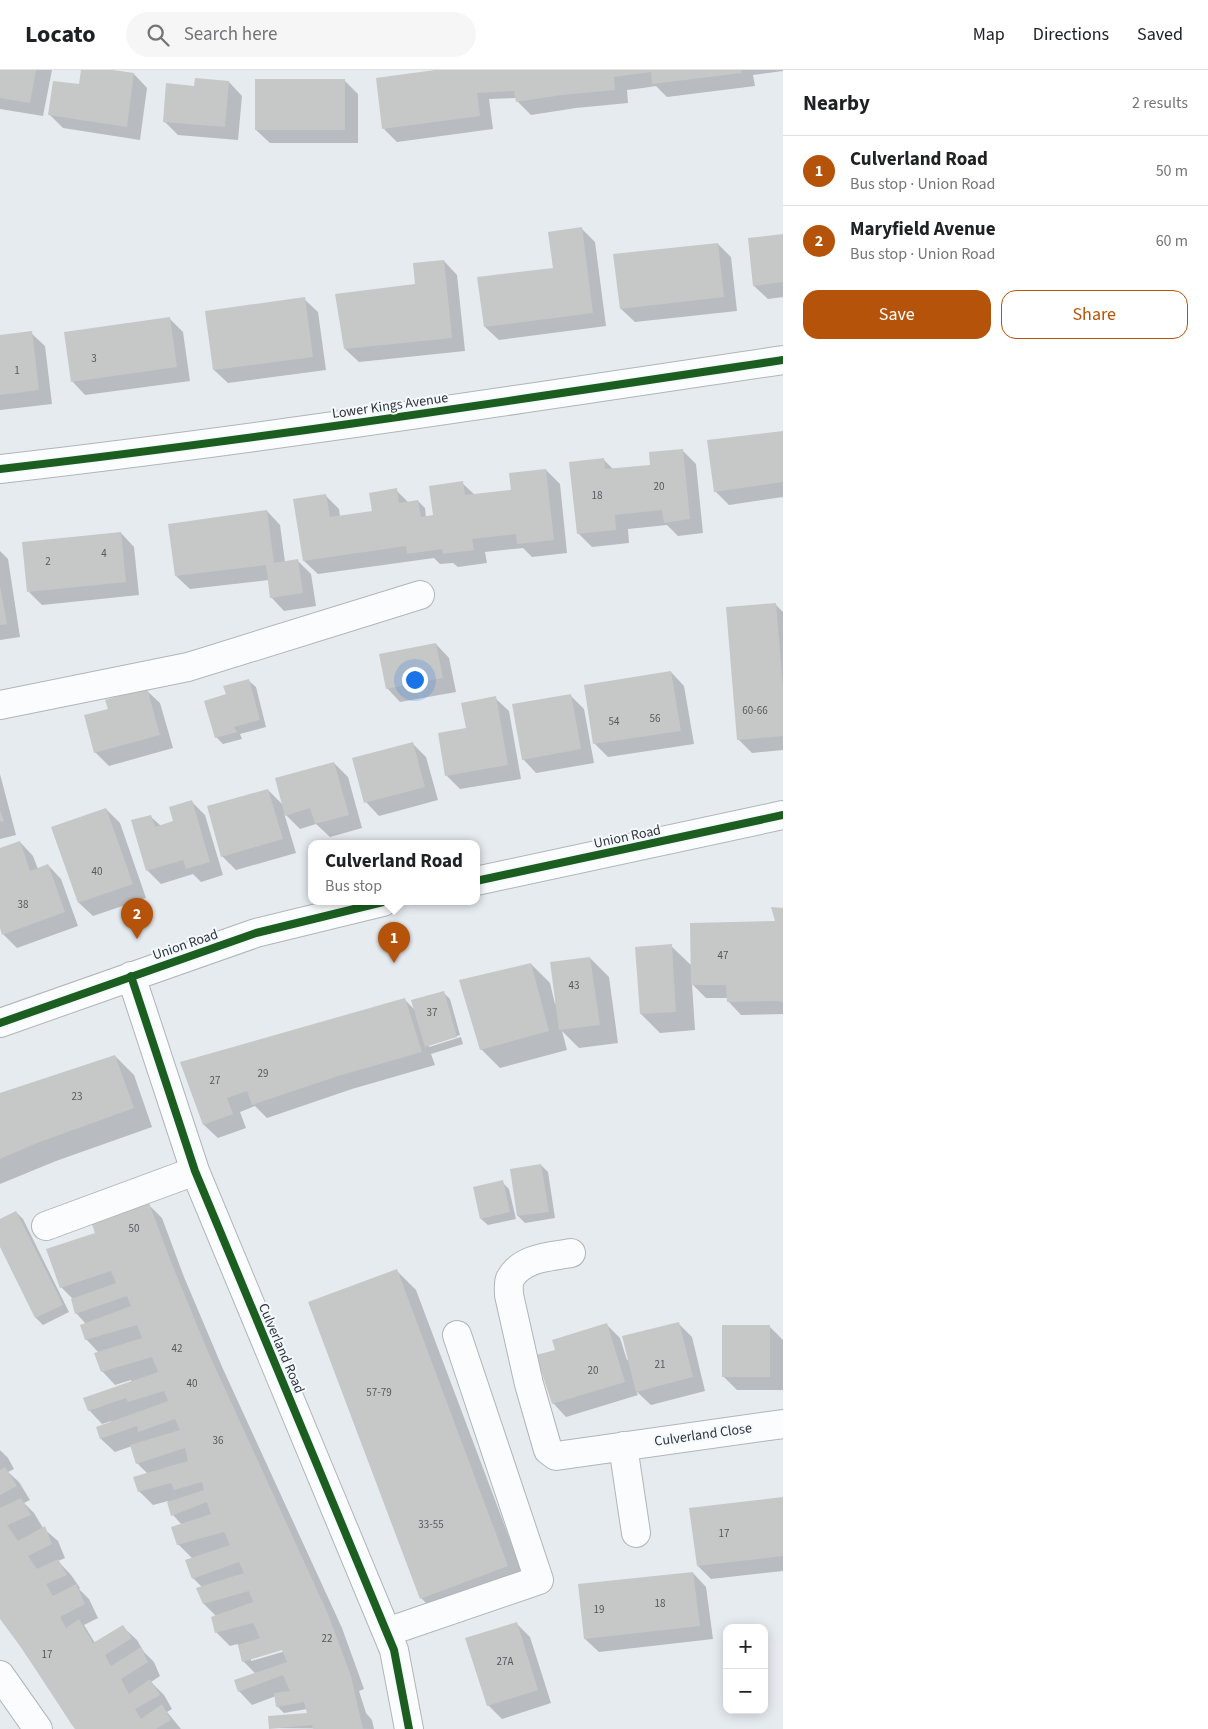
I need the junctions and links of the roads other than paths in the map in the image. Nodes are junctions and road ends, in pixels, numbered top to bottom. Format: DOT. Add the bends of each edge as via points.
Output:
graph roads {
  1 [pos="783,360"];
  2 [pos="0,469"];
  3 [pos="420,595"];
  4 [pos="0,705"];
  5 [pos="783,815"];
  6 [pos="480,880"];
  7 [pos="370,905"];
  8 [pos="131,976"];
  9 [pos="1,1021"];
  10 [pos="195,1171"];
  11 [pos="46,1226"];
  12 [pos="572,1253"];
  13 [pos="457,1335"];
  14 [pos="783,1424"];
  15 [pos="624,1446"];
  16 [pos="636,1533"];
  17 [pos="387,1632"];
  18 [pos="0,1675"];
  19 [pos="38,1729"];
  20 [pos="409,1729"];
  1 -- 2 [label="street, Lower Kings Avenue" via="387,419"];
  3 -- 4 [label="street" via="188,667"];
  5 -- 6 [label="street, Union Road"];
  7 -- 8 [label="street, Union Road" via="256,933"];
  8 -- 9 [label="street, Union Road"];
  8 -- 10 [label="street, Culverland Road"];
  10 -- 11 [label="street"];
  10 -- 17 [label="street, Culverland Road"];
  12 -- 15 [label="street, Culverland Close" via="534,1260 520,1266 509,1280 509,1295 529,1384 548,1450 556,1456"];
  13 -- 17 [label="street" via="539,1580"];
  14 -- 15 [label="street, Culverland Close"];
  15 -- 16 [label="street"];
  17 -- 20 [label="street, Culverland Road" via="394,1650"];
  18 -- 19 [label="street"];
}
